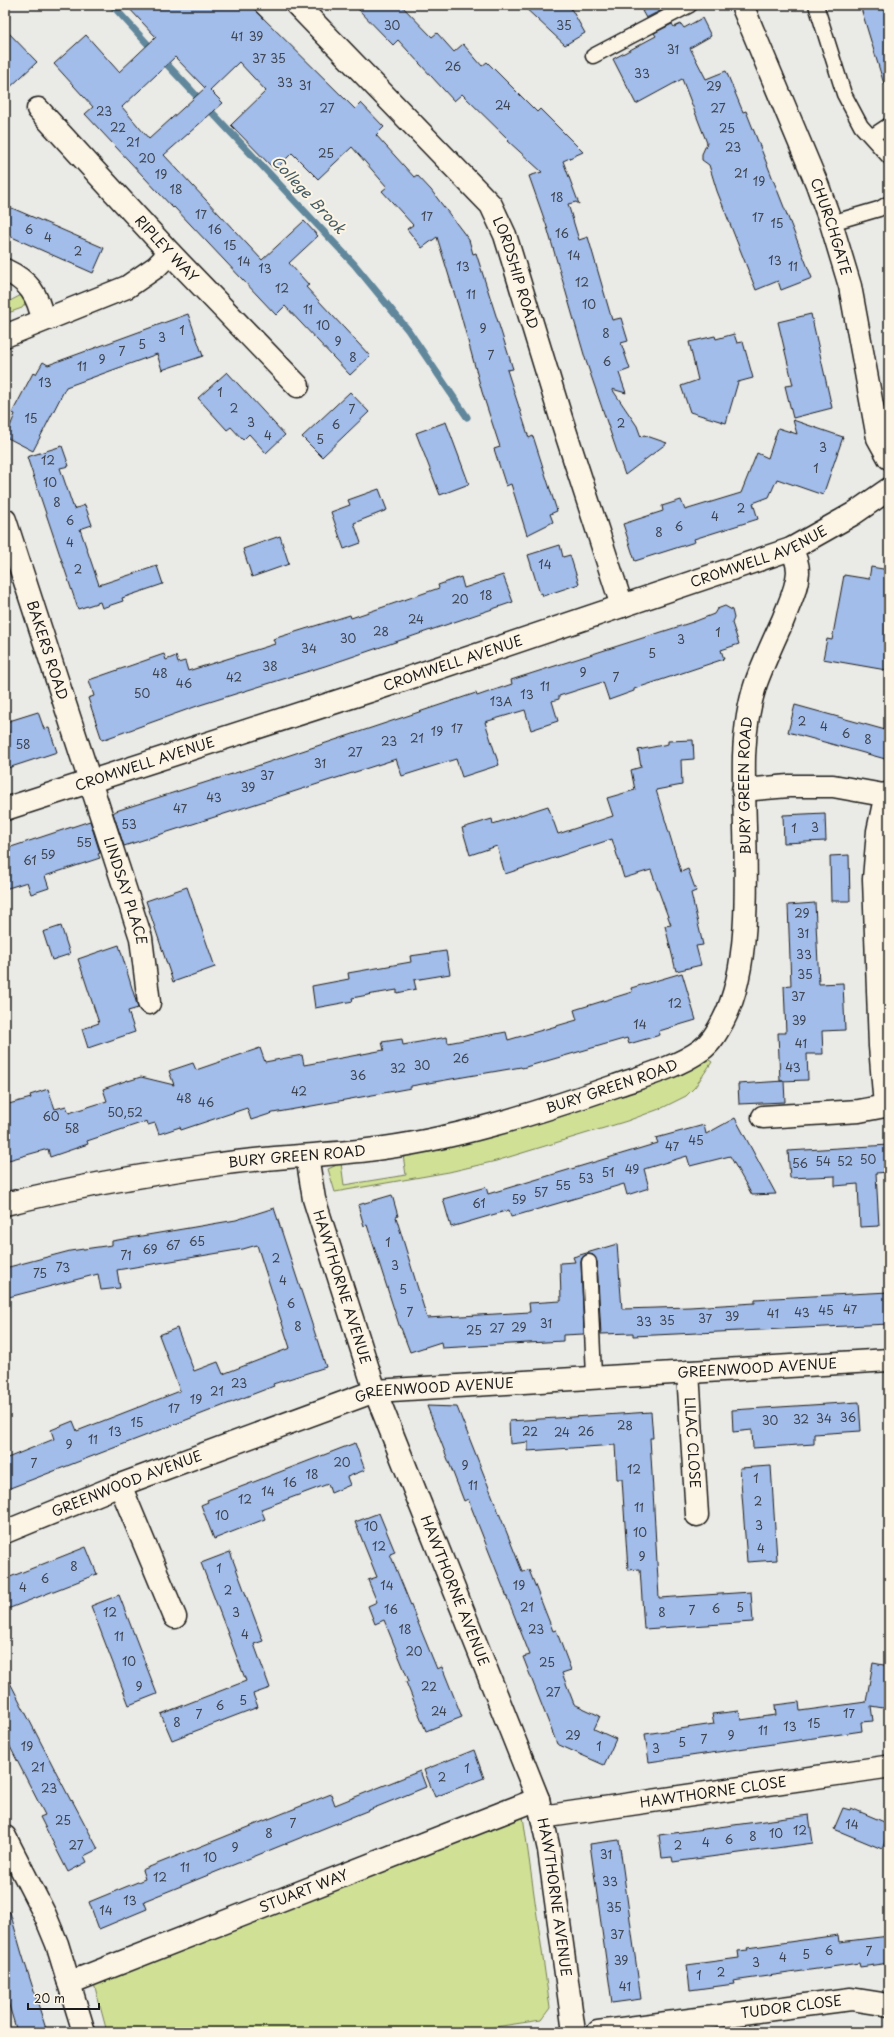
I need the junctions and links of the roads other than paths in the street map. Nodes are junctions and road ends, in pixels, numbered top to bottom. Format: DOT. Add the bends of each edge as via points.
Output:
graph roads {
  1 [pos="297,5"];
  2 [pos="690,5"];
  3 [pos="742,5"];
  4 [pos="816,5"];
  5 [pos="593,56"];
  6 [pos="38,109"];
  7 [pos="889,126"];
  8 [pos="871,137"];
  9 [pos="889,157"];
  10 [pos="889,203"];
  11 [pos="831,223"];
  12 [pos="170,253"];
  13 [pos="5,270"];
  14 [pos="43,320"];
  15 [pos="5,336"];
  16 [pos="298,386"];
  17 [pos="889,458"];
  18 [pos="889,489"];
  19 [pos="5,520"];
  20 [pos="791,549"];
  21 [pos="622,606"];
  22 [pos="90,781"];
  23 [pos="743,790"];
  24 [pos="887,795"];
  25 [pos="5,809"];
  26 [pos="149,1003"];
  27 [pos="887,1106"];
  28 [pos="763,1116"];
  29 [pos="307,1156"];
  30 [pos="5,1204"];
  31 [pos="589,1262"];
  32 [pos="889,1360"];
  33 [pos="688,1372"];
  34 [pos="594,1376"];
  35 [pos="375,1391"];
  36 [pos="120,1485"];
  37 [pos="697,1515"];
  38 [pos="5,1532"];
  39 [pos="175,1617"];
  40 [pos="885,1767"];
  41 [pos="540,1808"];
  42 [pos="5,1837"];
  43 [pos="69,1983"];
  44 [pos="889,2005"];
  45 [pos="84,2032"];
  46 [pos="574,2032"];
  47 [pos="598,2032"];
  1 -- 21 [label="street, LORDSHIP ROAD" via="486,201 498,218"];
  2 -- 5 [label="lane"];
  3 -- 11 [label="street, CHURCHGATE"];
  4 -- 8 [label="lane" via="844,94 861,126"];
  6 -- 12 [label="street, RIPLEY WAY"];
  7 -- 8 [label="lane"];
  8 -- 9 [label="lane"];
  10 -- 11 [label="lane" via="879,209"];
  11 -- 17 [label="street, CHURCHGATE" via="850,286 878,438"];
  12 -- 14 [label="street" via="156,267 127,288"];
  12 -- 16 [label="street, RIPLEY WAY"];
  13 -- 14 [label="street" via="33,291 39,300"];
  14 -- 15 [label="street"];
  18 -- 20 [label="street, CROMWELL AVENUE" via="853,514"];
  19 -- 22 [label="street, BAKERS ROAD"];
  20 -- 21 [label="street, CROMWELL AVENUE"];
  20 -- 23 [label="street, BURY GREEN ROAD" via="798,570 796,585 764,662 750,704"];
  21 -- 22 [label="street, CROMWELL AVENUE"];
  22 -- 25 [label="street, CROMWELL AVENUE"];
  22 -- 26 [label="street, LINDSAY PLACE" via="141,938"];
  23 -- 24 [label="street" via="833,786"];
  23 -- 29 [label="street, BURY GREEN ROAD" via="745,903 739,971 734,996 725,1018 708,1044 700,1051 676,1063 537,1113 414,1143"];
  24 -- 27 [label="street" via="878,831 874,879 880,1046"];
  27 -- 28 [label="street" via="858,1111"];
  29 -- 30 [label="street, BURY GREEN ROAD" via="218,1164 117,1179"];
  29 -- 35 [label="street, HAWTHORNE AVENUE" via="314,1199"];
  31 -- 34 [label="lane"];
  32 -- 33 [label="street, GREENWOOD AVENUE"];
  33 -- 34 [label="street, GREENWOOD AVENUE"];
  33 -- 37 [label="street, LILAC CLOSE"];
  34 -- 35 [label="street, GREENWOOD AVENUE"];
  35 -- 36 [label="street, GREENWOOD AVENUE"];
  35 -- 41 [label="street, HAWTHORNE AVENUE"];
  36 -- 38 [label="street, GREENWOOD AVENUE"];
  36 -- 39 [label="street"];
  40 -- 41 [label="street, HAWTHORNE CLOSE"];
  41 -- 43 [label="street, STUART WAY"];
  41 -- 46 [label="street, HAWTHORNE AVENUE"];
  42 -- 43 [label="street" via="45,1915"];
  43 -- 45 [label="street"];
  44 -- 47 [label="street, TUDOR CLOSE" via="851,1999"];
}
